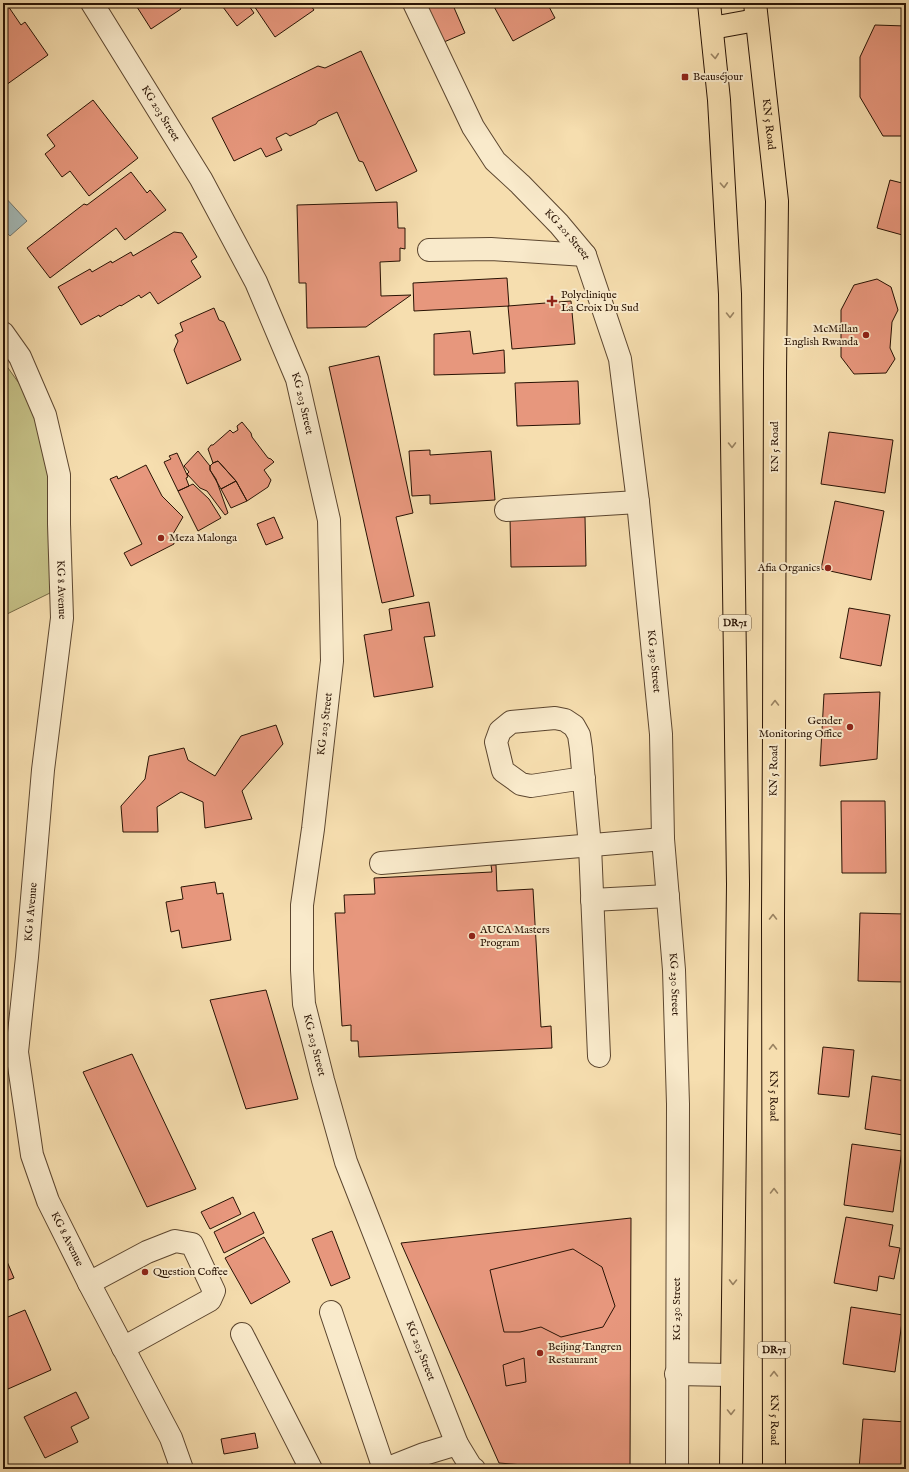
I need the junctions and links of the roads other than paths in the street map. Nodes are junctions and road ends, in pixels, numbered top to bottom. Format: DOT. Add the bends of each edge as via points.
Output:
graph roads {
  1 [pos="92,3"];
  2 [pos="414,3"];
  3 [pos="709,3"];
  4 [pos="756,12"];
  5 [pos="712,28"];
  6 [pos="429,250"];
  7 [pos="585,255"];
  8 [pos="3,333"];
  9 [pos="638,502"];
  10 [pos="506,510"];
  11 [pos="584,778"];
  12 [pos="663,840"];
  13 [pos="590,846"];
  14 [pos="381,863"];
  15 [pos="668,896"];
  16 [pos="592,900"];
  17 [pos="10,1055"];
  18 [pos="599,1056"];
  19 [pos="88,1283"];
  20 [pos="332,1312"];
  21 [pos="242,1334"];
  22 [pos="123,1348"];
  23 [pos="676,1374"];
  24 [pos="731,1375"];
  25 [pos="458,1444"];
  26 [pos="182,1469"];
  27 [pos="311,1469"];
  28 [pos="385,1469"];
  29 [pos="474,1469"];
  30 [pos="677,1469"];
  31 [pos="731,1469"];
  32 [pos="774,1469"];
  1 -- 25 [label="street, KG 203 Street" via="202,179 256,282 297,379 329,520 332,661 302,905 304,1004 346,1162"];
  2 -- 7 [label="street, KG 201 Street" via="473,127 495,161 559,224"];
  3 -- 5 [label="main road, DR71"];
  4 -- 5 [label="main road"];
  32 -- 4 [label="main road, KN 5 Road / DR71, one-way" via="773,917 777,202"];
  5 -- 24 [label="main road, DR71, one-way" via="719,100 730,294 734,564 738,884"];
  6 -- 7 [label="street" via="491,249"];
  7 -- 9 [label="street, KG 201 Street" via="620,360"];
  8 -- 17 [label="street, KG 8 Avenue" via="20,357 45,415 59,475 62,618 44,770 27,957"];
  9 -- 10 [label="street"];
  9 -- 12 [label="street, KG 230 Street" via="661,734"];
  11 -- 13 [label="street"];
  12 -- 13 [label="street"];
  12 -- 15 [label="street, KG 230 Street"];
  13 -- 14 [label="street"];
  13 -- 16 [label="street"];
  15 -- 16 [label="street"];
  15 -- 23 [label="street, KG 230 Street" via="674,970 678,1104"];
  16 -- 18 [label="street"];
  17 -- 19 [label="street, KG 8 Avenue" via="32,1154 48,1201"];
  19 -- 22 [label="street, KG 8 Avenue"];
  19 -- 22 [label="street" via="147,1252 175,1241 192,1244 214,1291 210,1300"];
  20 -- 28 [label="street"];
  21 -- 27 [label="street"];
  22 -- 26 [label="street, KG 8 Avenue" via="171,1438"];
  23 -- 24 [label="street"];
  23 -- 30 [label="street, KG 230 Street"];
  24 -- 31 [label="main road, DR71, one-way"];
  25 -- 28 [label="street"];
  25 -- 29 [label="street, KG 203 Street"];
}
